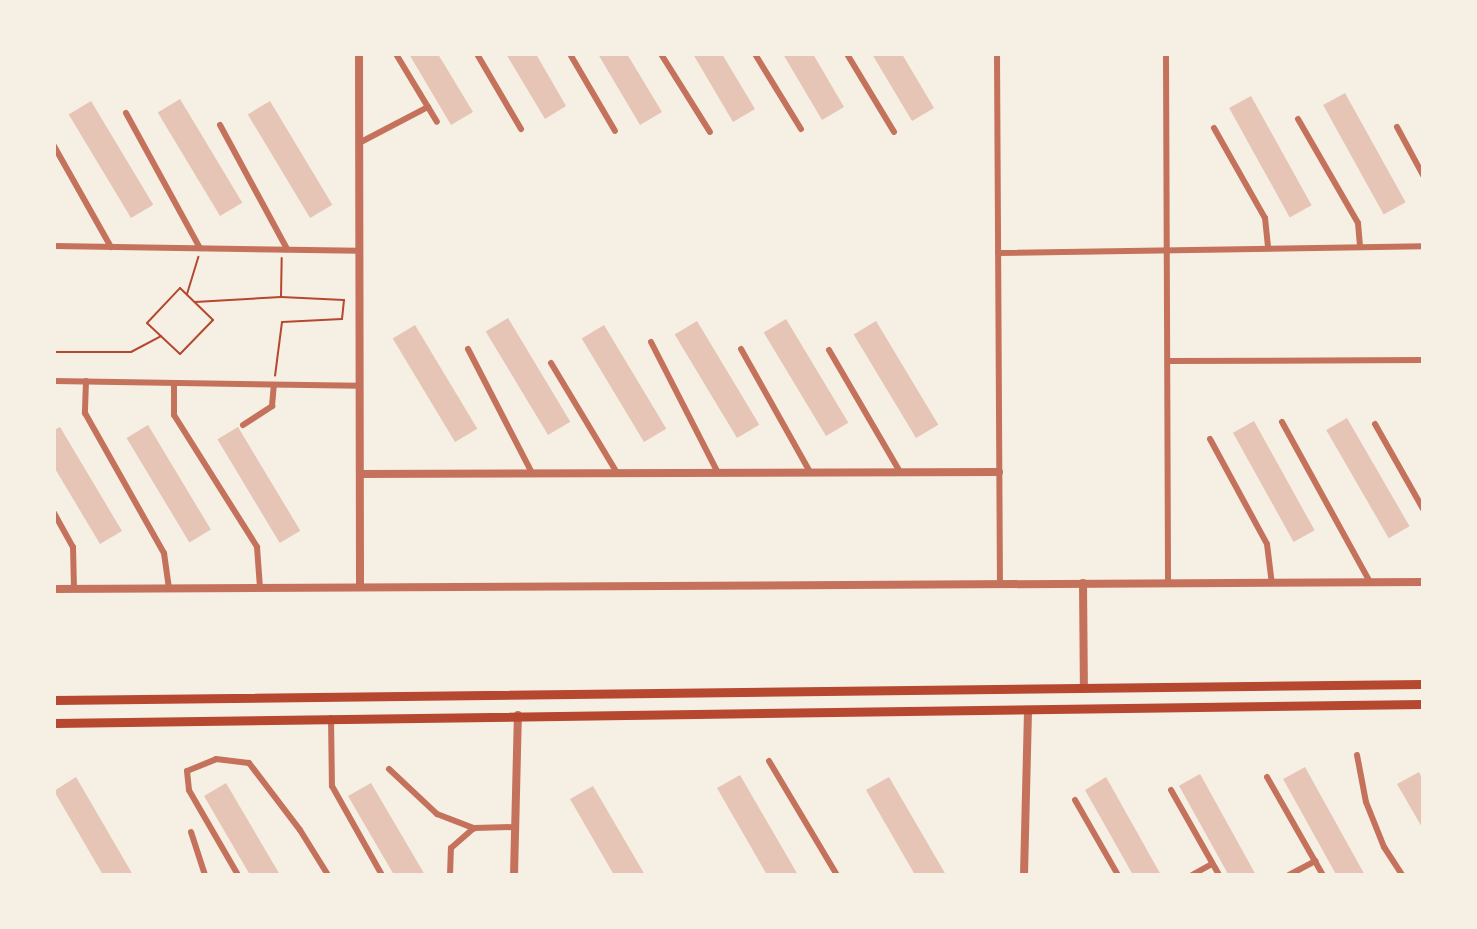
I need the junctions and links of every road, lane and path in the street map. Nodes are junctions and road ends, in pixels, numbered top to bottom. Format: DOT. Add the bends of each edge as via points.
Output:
graph roads {
  1 [pos="359,54"];
  2 [pos="396,54"];
  3 [pos="477,54"];
  4 [pos="570,54"];
  5 [pos="661,54"];
  6 [pos="755,54"];
  7 [pos="847,54"];
  8 [pos="997,54"];
  9 [pos="1166,54"];
  10 [pos="428,107"];
  11 [pos="126,113"];
  12 [pos="1298,119"];
  13 [pos="437,122"];
  14 [pos="220,125"];
  15 [pos="1397,127"];
  16 [pos="1214,128"];
  17 [pos="521,129"];
  18 [pos="801,129"];
  19 [pos="615,131"];
  20 [pos="710,132"];
  21 [pos="894,132"];
  22 [pos="359,143"];
  23 [pos="54,146"];
  24 [pos="1423,175"];
  25 [pos="54,246"];
  26 [pos="1423,246"];
  27 [pos="111,247"];
  28 [pos="1360,247"];
  29 [pos="200,248"];
  30 [pos="1268,248"];
  31 [pos="284,249"];
  32 [pos="1168,250"];
  33 [pos="359,251"];
  34 [pos="998,253"];
  35 [pos="187,294"];
  36 [pos="281,297"];
  37 [pos="195,302"];
  38 [pos="161,336"];
  39 [pos="651,342"];
  40 [pos="468,349"];
  41 [pos="741,349"];
  42 [pos="829,350"];
  43 [pos="54,352"];
  44 [pos="1423,360"];
  45 [pos="1169,361"];
  46 [pos="552,363"];
  47 [pos="54,381"];
  48 [pos="86,381"];
  49 [pos="174,383"];
  50 [pos="274,385"];
  51 [pos="359,386"];
  52 [pos="1281,422"];
  53 [pos="243,424"];
  54 [pos="1375,424"];
  55 [pos="1210,439"];
  56 [pos="718,472"];
  57 [pos="810,472"];
  58 [pos="900,472"];
  59 [pos="999,472"];
  60 [pos="532,473"];
  61 [pos="616,473"];
  62 [pos="360,474"];
  63 [pos="1423,509"];
  64 [pos="54,513"];
  65 [pos="1168,582"];
  66 [pos="1272,582"];
  67 [pos="1370,582"];
  68 [pos="1423,582"];
  69 [pos="1000,583"];
  70 [pos="1083,583"];
  71 [pos="360,587"];
  72 [pos="169,588"];
  73 [pos="260,588"];
  74 [pos="54,589"];
  75 [pos="74,589"];
  76 [pos="1423,684"];
  77 [pos="1084,689"];
  78 [pos="1028,690"];
  79 [pos="519,695"];
  80 [pos="54,700"];
  81 [pos="1423,704"];
  82 [pos="1028,710"];
  83 [pos="519,715"];
  84 [pos="331,718"];
  85 [pos="54,723"];
  86 [pos="1357,755"];
  87 [pos="769,761"];
  88 [pos="389,770"];
  89 [pos="1268,777"];
  90 [pos="1171,790"];
  91 [pos="1075,800"];
  92 [pos="516,827"];
  93 [pos="474,828"];
  94 [pos="191,832"];
  95 [pos="1315,861"];
  96 [pos="1212,864"];
  97 [pos="205,875"];
  98 [pos="238,875"];
  99 [pos="328,875"];
  100 [pos="382,875"];
  101 [pos="450,875"];
  102 [pos="514,875"];
  103 [pos="837,875"];
  104 [pos="1024,875"];
  105 [pos="1118,875"];
  106 [pos="1192,875"];
  107 [pos="1219,875"];
  108 [pos="1289,875"];
  109 [pos="1323,875"];
  110 [pos="1402,875"];
  1 -- 22 [label="street"];
  2 -- 10 [label="street"];
  3 -- 17 [label="street"];
  4 -- 19 [label="street"];
  5 -- 20 [label="street"];
  6 -- 18 [label="street"];
  7 -- 21 [label="street"];
  8 -- 34 [label="street"];
  9 -- 32 [label="street"];
  10 -- 13 [label="street"];
  10 -- 22 [label="street"];
  11 -- 29 [label="street"];
  12 -- 28 [label="street" via="1358,223"];
  14 -- 31 [label="street"];
  15 -- 24 [label="street"];
  16 -- 30 [label="street" via="1265,218"];
  22 -- 33 [label="street"];
  23 -- 27 [label="street"];
  25 -- 27 [label="street"];
  26 -- 28 [label="street"];
  27 -- 29 [label="street"];
  28 -- 30 [label="street"];
  29 -- 31 [label="street"];
  29 -- 35 [label="path"];
  30 -- 32 [label="street"];
  31 -- 33 [label="street"];
  31 -- 36 [label="path"];
  32 -- 34 [label="street"];
  32 -- 45 [label="street"];
  33 -- 51 [label="street"];
  34 -- 59 [label="street"];
  35 -- 37 [label="path"];
  35 -- 38 [label="path" via="180,288 147,323"];
  36 -- 37 [label="path"];
  36 -- 50 [label="path" via="344,300 342,319 282,322"];
  37 -- 38 [label="path" via="213,320 180,354"];
  38 -- 43 [label="path" via="131,352"];
  39 -- 56 [label="street"];
  40 -- 60 [label="street"];
  41 -- 57 [label="street"];
  42 -- 58 [label="street"];
  44 -- 45 [label="street"];
  45 -- 65 [label="street"];
  46 -- 61 [label="street"];
  47 -- 48 [label="street"];
  48 -- 49 [label="street"];
  48 -- 72 [label="street" via="85,413 164,553"];
  49 -- 50 [label="street"];
  49 -- 73 [label="street" via="174,415 257,546"];
  50 -- 51 [label="street"];
  50 -- 53 [label="street" via="272,406"];
  51 -- 62 [label="street"];
  52 -- 67 [label="street"];
  54 -- 63 [label="street"];
  55 -- 66 [label="street" via="1267,544"];
  56 -- 57 [label="street"];
  56 -- 61 [label="street"];
  57 -- 58 [label="street"];
  58 -- 59 [label="street"];
  59 -- 69 [label="street"];
  60 -- 61 [label="street"];
  60 -- 62 [label="street"];
  62 -- 71 [label="street"];
  64 -- 75 [label="street" via="73,547"];
  65 -- 66 [label="street"];
  65 -- 70 [label="street"];
  66 -- 67 [label="street"];
  67 -- 68 [label="street"];
  69 -- 70 [label="street"];
  69 -- 71 [label="street"];
  70 -- 77 [label="street"];
  71 -- 73 [label="street"];
  72 -- 73 [label="street"];
  72 -- 75 [label="street"];
  74 -- 75 [label="street"];
  76 -- 77 [label="main road"];
  77 -- 78 [label="main road"];
  78 -- 79 [label="main road"];
  78 -- 82 [label="main road"];
  79 -- 80 [label="main road"];
  79 -- 83 [label="main road"];
  81 -- 82 [label="main road"];
  82 -- 83 [label="main road"];
  82 -- 104 [label="street"];
  83 -- 84 [label="main road"];
  83 -- 92 [label="street"];
  84 -- 85 [label="main road"];
  84 -- 100 [label="street" via="332,786"];
  86 -- 110 [label="street" via="1366,802 1384,847"];
  87 -- 103 [label="street"];
  88 -- 93 [label="street" via="437,814"];
  89 -- 95 [label="street"];
  90 -- 96 [label="street"];
  91 -- 105 [label="street"];
  92 -- 93 [label="street"];
  92 -- 102 [label="street"];
  93 -- 101 [label="street" via="451,848"];
  94 -- 97 [label="street"];
  95 -- 108 [label="street"];
  95 -- 109 [label="street"];
  96 -- 106 [label="street"];
  96 -- 107 [label="street"];
  98 -- 99 [label="street" via="189,790 187,771 216,759 249,763 300,830"];
}
